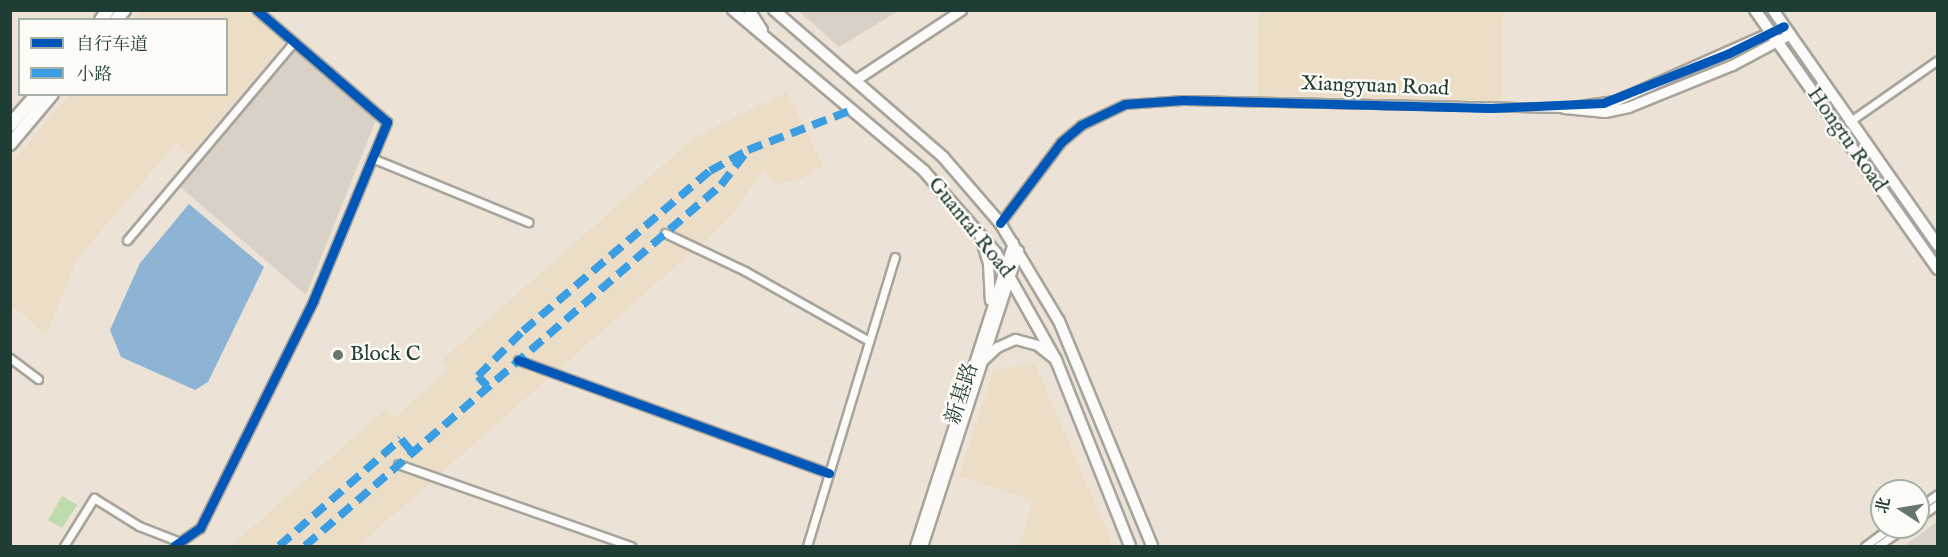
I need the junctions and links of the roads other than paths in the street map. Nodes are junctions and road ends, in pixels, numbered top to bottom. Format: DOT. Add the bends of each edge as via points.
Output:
graph roads {
  1 [pos="257,10"];
  2 [pos="768,10"];
  3 [pos="961,10"];
  4 [pos="1755,10"];
  5 [pos="1773,10"];
  6 [pos="737,12"];
  7 [pos="778,14"];
  8 [pos="1787,30"];
  9 [pos="1774,38"];
  10 [pos="294,42"];
  11 [pos="1938,60"];
  12 [pos="855,80"];
  13 [pos="35,96"];
  14 [pos="50,96"];
  15 [pos="1564,108"];
  16 [pos="1849,122"];
  17 [pos="10,125"];
  18 [pos="10,144"];
  19 [pos="372,158"];
  20 [pos="528,222"];
  21 [pos="1000,223"];
  22 [pos="977,230"];
  23 [pos="665,233"];
  24 [pos="127,240"];
  25 [pos="1015,246"];
  26 [pos="1938,246"];
  27 [pos="895,257"];
  28 [pos="1938,269"];
  29 [pos="1007,270"];
  30 [pos="989,314"];
  31 [pos="869,341"];
  32 [pos="10,358"];
  33 [pos="518,360"];
  34 [pos="1056,360"];
  35 [pos="980,364"];
  36 [pos="38,379"];
  37 [pos="398,464"];
  38 [pos="829,473"];
  39 [pos="177,544"];
  40 [pos="64,546"];
  41 [pos="631,546"];
  42 [pos="807,546"];
  43 [pos="915,546"];
  44 [pos="922,546"];
  45 [pos="1130,546"];
  46 [pos="1152,546"];
  1 -- 10 [label="street"];
  2 -- 7 [label="main road, Guantai Road"];
  3 -- 12 [label="street"];
  4 -- 9 [label="main road, Hongtu Road"];
  5 -- 8 [label="main road, Hongtu Road"];
  6 -- 22 [label="main road, Guantai Road" via="924,171"];
  7 -- 12 [label="main road, Guantai Road"];
  8 -- 9 [label="street, Xiangyuan Road"];
  8 -- 16 [label="main road, Hongtu Road"];
  9 -- 15 [label="street, Xiangyuan Road" via="1614,101"];
  9 -- 28 [label="main road, Hongtu Road"];
  10 -- 19 [label="street" via="387,122"];
  10 -- 24 [label="street"];
  11 -- 16 [label="street"];
  12 -- 21 [label="main road, Guantai Road" via="943,157"];
  13 -- 17 [label="highway"];
  14 -- 18 [label="highway"];
  15 -- 21 [label="street, Xiangyuan Road" via="1183,100 1125,104 1081,125 1061,142"];
  16 -- 26 [label="main road, Hongtu Road"];
  19 -- 20 [label="street"];
  19 -- 39 [label="street" via="313,301 200,528"];
  21 -- 25 [label="main road, Guantai Road"];
  22 -- 29 [label="main road, Guantai Road"];
  22 -- 30 [label="street" via="990,281"];
  23 -- 31 [label="street" via="745,271"];
  25 -- 29 [label="street, 新基路"];
  25 -- 46 [label="main road, Guantai Road" via="1059,321"];
  27 -- 31 [label="street"];
  29 -- 30 [label="street, 新基路"];
  29 -- 34 [label="main road, Guantai Road"];
  29 -- 35 [label="street, 新基路"];
  30 -- 43 [label="street, 新基路"];
  31 -- 38 [label="street"];
  32 -- 36 [label="street"];
  33 -- 38 [label="street"];
  34 -- 35 [label="street" via="1037,345 1015,339 997,347"];
  34 -- 45 [label="main road, Guantai Road"];
  35 -- 44 [label="street, 新基路"];
  37 -- 41 [label="street"];
  38 -- 42 [label="street"];
  39 -- 40 [label="street" via="94,498"];
}
